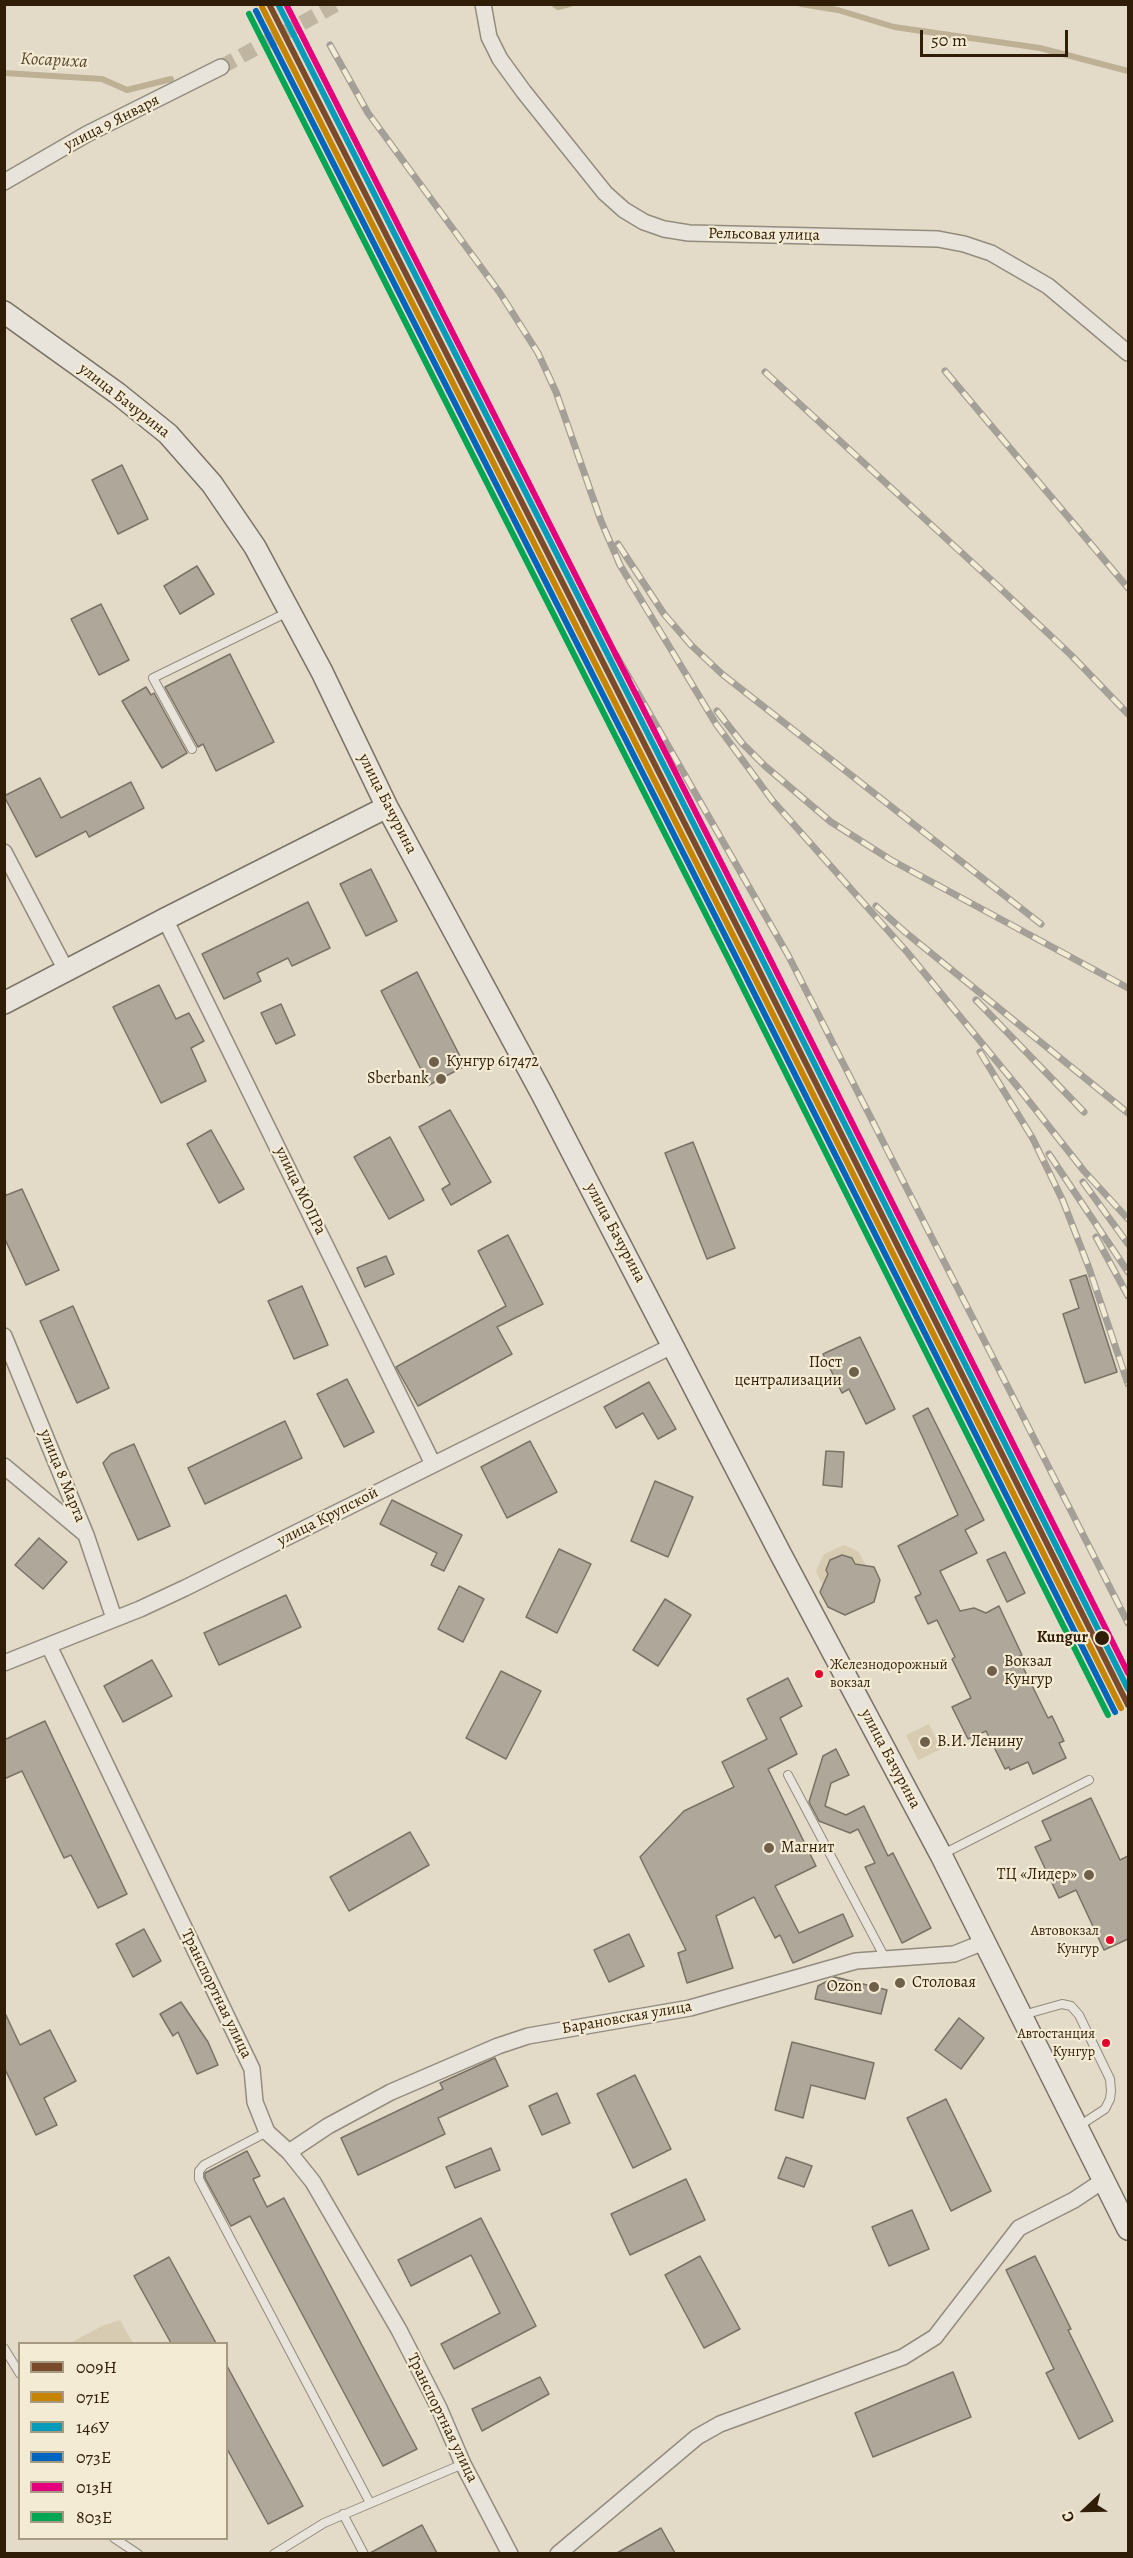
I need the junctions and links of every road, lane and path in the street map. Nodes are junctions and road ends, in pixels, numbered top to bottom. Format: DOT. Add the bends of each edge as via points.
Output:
graph roads {
  1 [pos="483,4"];
  2 [pos="221,68"];
  3 [pos="4,182"];
  4 [pos="4,312"];
  5 [pos="1128,353"];
  6 [pos="289,611"];
  7 [pos="192,749"];
  8 [pos="387,807"];
  9 [pos="4,852"];
  10 [pos="165,919"];
  11 [pos="67,972"];
  12 [pos="4,1003"];
  13 [pos="4,1336"];
  14 [pos="674,1346"];
  15 [pos="433,1464"];
  16 [pos="4,1466"];
  17 [pos="87,1535"];
  18 [pos="114,1618"];
  19 [pos="49,1646"];
  20 [pos="4,1663"];
  21 [pos="788,1775"];
  22 [pos="1089,1780"];
  23 [pos="941,1855"];
  24 [pos="984,1942"];
  25 [pos="885,1958"];
  26 [pos="1022,2016"];
  27 [pos="1077,2128"];
  28 [pos="267,2132"];
  29 [pos="289,2152"];
  30 [pos="1104,2180"];
  31 [pos="1128,2229"];
  32 [pos="4,2348"];
  33 [pos="18,2371"];
  34 [pos="463,2464"];
  35 [pos="370,2503"];
  36 [pos="343,2514"];
  37 [pos="117,2540"];
  38 [pos="138,2553"];
  39 [pos="274,2553"];
  40 [pos="364,2553"];
  41 [pos="510,2553"];
  42 [pos="558,2553"];
  1 -- 5 [label="street, Рельсовая улица" via="489,37 524,92 605,193 644,222 689,233 938,239 964,244 991,253 1048,286"];
  2 -- 3 [label="street, улица 9 Января" via="87,134"];
  4 -- 6 [label="street, улица Бачурина" via="168,434 212,484 255,547"];
  6 -- 7 [label="lane" via="153,678"];
  6 -- 8 [label="street, улица Бачурина"];
  8 -- 10 [label="street"];
  8 -- 14 [label="street, улица Бачурина"];
  9 -- 11 [label="street"];
  10 -- 11 [label="street"];
  10 -- 15 [label="street, улица МОПРа"];
  11 -- 12 [label="street"];
  13 -- 17 [label="street, улица 8 Марта"];
  14 -- 15 [label="street, улица Крупской"];
  14 -- 23 [label="street, улица Бачурина"];
  15 -- 18 [label="street, улица Крупской" via="185,1588"];
  16 -- 17 [label="street"];
  17 -- 18 [label="street, улица 8 Марта"];
  18 -- 19 [label="street, улица Крупской"];
  19 -- 20 [label="street, улица Крупской"];
  19 -- 28 [label="street, Транспортная улица" via="252,2069 255,2102"];
  21 -- 25 [label="lane"];
  22 -- 23 [label="lane"];
  23 -- 24 [label="street, улица Бачурина"];
  24 -- 25 [label="street, Барановская улица" via="954,1954"];
  24 -- 26 [label="street, улица Бачурина"];
  25 -- 29 [label="street, Барановская улица" via="837,1964 690,2008 528,2036 391,2092"];
  26 -- 27 [label="street, улица Бачурина"];
  26 -- 27 [label="lane" via="1062,2004 1071,2006 1079,2015 1110,2079 1111,2091 1105,2109"];
  27 -- 30 [label="street, улица Бачурина"];
  28 -- 29 [label="street, Транспортная улица"];
  28 -- 35 [label="lane" via="204,2165 199,2170 199,2179"];
  29 -- 34 [label="street, Транспортная улица" via="313,2182 399,2330"];
  30 -- 31 [label="street, улица Бачурина"];
  30 -- 42 [label="street" via="1019,2228 935,2337 903,2357 720,2424 697,2437"];
  32 -- 33 [label="lane"];
  34 -- 35 [label="lane"];
  34 -- 41 [label="street, Транспортная улица"];
  35 -- 36 [label="lane"];
  36 -- 39 [label="lane"];
  36 -- 40 [label="lane"];
  37 -- 38 [label="lane"];
}
